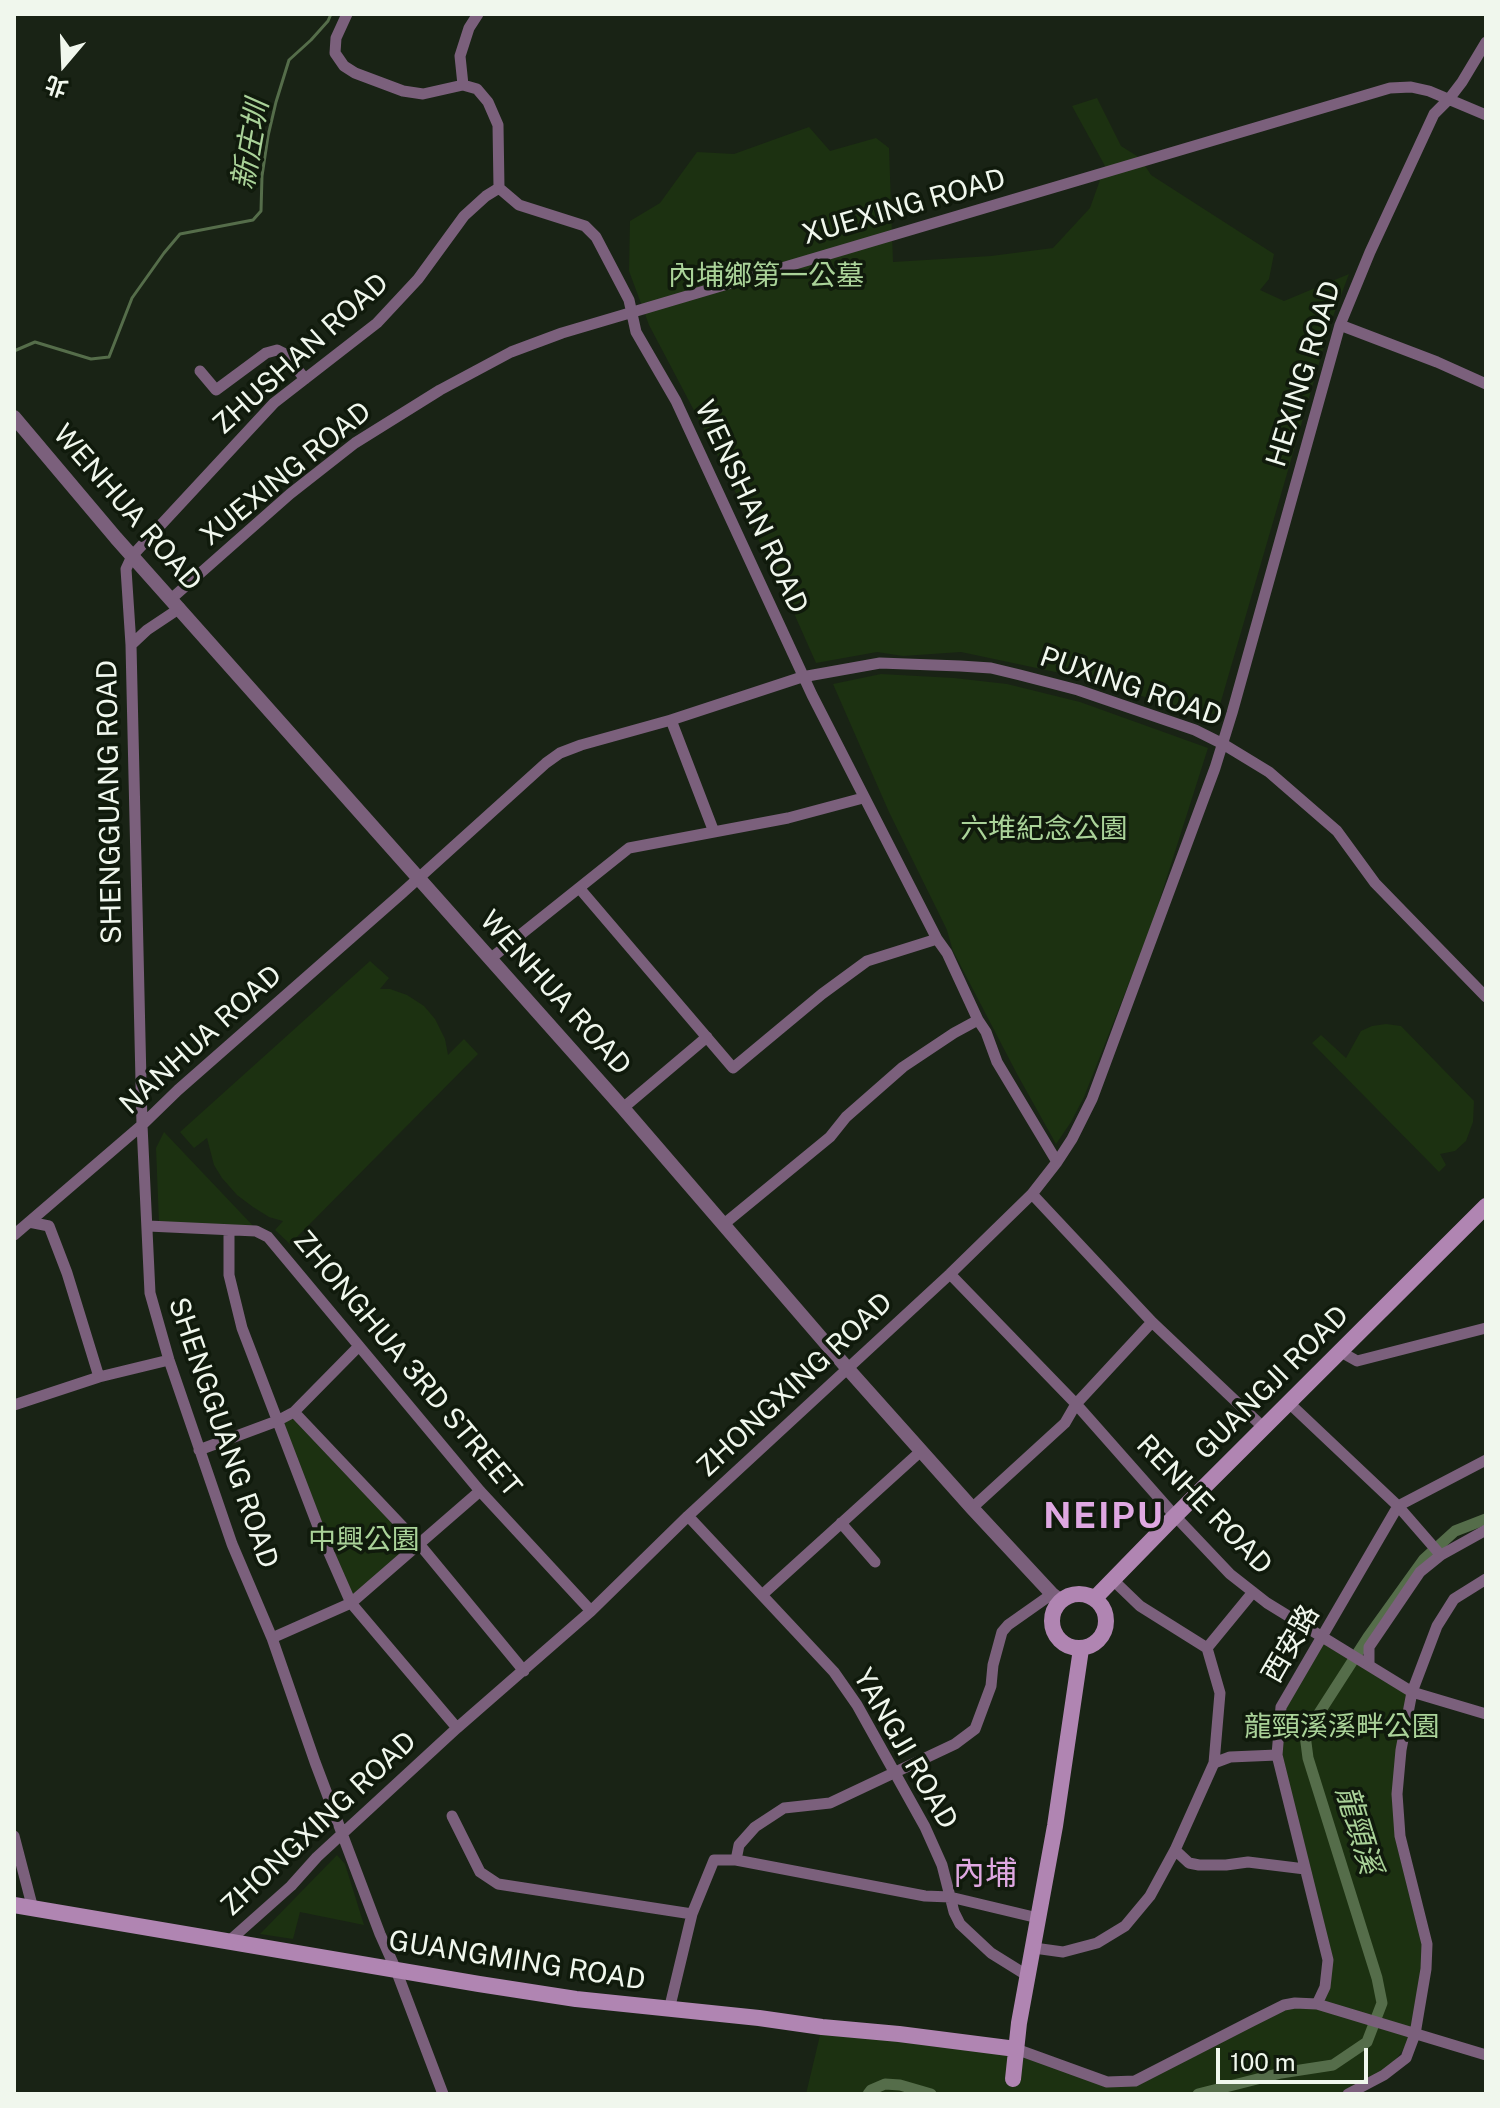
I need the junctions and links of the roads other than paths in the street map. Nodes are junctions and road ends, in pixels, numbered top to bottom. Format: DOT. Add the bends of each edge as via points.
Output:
graph roads {
  1 [pos="347,14"];
  2 [pos="478,14"];
  3 [pos="1486,42"];
  4 [pos="463,85"];
  5 [pos="1449,99"];
  6 [pos="1486,115"];
  7 [pos="499,188"];
  8 [pos="631,312"];
  9 [pos="1340,325"];
  10 [pos="200,371"];
  11 [pos="305,379"];
  12 [pos="1486,384"];
  13 [pos="14,417"];
  14 [pos="132,556"];
  15 [pos="175,604"];
  16 [pos="131,645"];
  17 [pos="802,677"];
  18 [pos="671,720"];
  19 [pos="1223,744"];
  20 [pos="863,798"];
  21 [pos="714,832"];
  22 [pos="418,879"];
  23 [pos="580,889"];
  24 [pos="937,939"];
  25 [pos="490,959"];
  26 [pos="1486,997"];
  27 [pos="978,1020"];
  28 [pos="707,1037"];
  29 [pos="623,1108"];
  30 [pos="142,1125"];
  31 [pos="1057,1162"];
  32 [pos="1032,1194"];
  33 [pos="1486,1206"];
  34 [pos="29,1222"];
  35 [pos="724,1224"];
  36 [pos="148,1226"];
  37 [pos="229,1230"];
  38 [pos="14,1235"];
  39 [pos="950,1274"];
  40 [pos="1152,1322"];
  41 [pos="1486,1328"];
  42 [pos="359,1346"];
  43 [pos="1341,1352"];
  44 [pos="169,1360"];
  45 [pos="848,1369"];
  46 [pos="99,1377"];
  47 [pos="1289,1403"];
  48 [pos="1076,1404"];
  49 [pos="14,1405"];
  50 [pos="294,1412"];
  51 [pos="277,1421"];
  52 [pos="1264,1428"];
  53 [pos="199,1450"];
  54 [pos="921,1451"];
  55 [pos="1486,1460"];
  56 [pos="480,1491"];
  57 [pos="1398,1506"];
  58 [pos="972,1508"];
  59 [pos="688,1516"];
  60 [pos="1175,1516"];
  61 [pos="841,1523"];
  62 [pos="1486,1530"];
  63 [pos="420,1545"];
  64 [pos="1438,1552"];
  65 [pos="875,1562"];
  66 [pos="1486,1579"];
  67 [pos="1113,1580"];
  68 [pos="1253,1592"];
  69 [pos="762,1595"];
  70 [pos="1056,1597"];
  71 [pos="1095,1598"];
  72 [pos="351,1603"];
  73 [pos="591,1611"];
  74 [pos="1323,1637"];
  75 [pos="272,1638"];
  76 [pos="1207,1648"];
  77 [pos="1081,1649"];
  78 [pos="1368,1664"];
  79 [pos="524,1671"];
  80 [pos="1412,1692"];
  81 [pos="1486,1714"];
  82 [pos="457,1728"];
  83 [pos="1277,1755"];
  84 [pos="1214,1763"];
  85 [pos="896,1772"];
  86 [pos="452,1816"];
  87 [pos="343,1833"];
  88 [pos="14,1836"];
  89 [pos="1175,1850"];
  90 [pos="736,1860"];
  91 [pos="1305,1869"];
  92 [pos="950,1897"];
  93 [pos="14,1905"];
  94 [pos="33,1909"];
  95 [pos="692,1914"];
  96 [pos="1038,1918"];
  97 [pos="228,1942"];
  98 [pos="1034,1948"];
  99 [pos="396,1970"];
  100 [pos="1028,1976"];
  101 [pos="1317,2004"];
  102 [pos="669,2010"];
  103 [pos="1415,2034"];
  104 [pos="1016,2049"];
  105 [pos="1486,2055"];
  106 [pos="1013,2079"];
  107 [pos="443,2094"];
  108 [pos="1348,2094"];
  1 -- 4 [label="street" via="335,53 355,73 423,94"];
  2 -- 4 [label="street" via="460,56"];
  3 -- 5 [label="street, HEXING ROAD"];
  4 -- 7 [label="street" via="477,89 498,125"];
  5 -- 6 [label="street, XUEXING ROAD"];
  5 -- 8 [label="street, XUEXING ROAD" via="1411,87 1390,88"];
  5 -- 9 [label="street, HEXING ROAD" via="1434,114"];
  7 -- 8 [label="street, WENSHAN ROAD" via="519,205 585,226 613,267"];
  7 -- 11 [label="street, ZHUSHAN ROAD" via="464,216 418,279 377,323"];
  8 -- 15 [label="street, XUEXING ROAD" via="511,352 392,419 301,485"];
  8 -- 17 [label="street, WENSHAN ROAD"];
  9 -- 12 [label="street"];
  9 -- 19 [label="street, HEXING ROAD"];
  10 -- 11 [label="street" via="216,390 277,350"];
  11 -- 14 [label="street, ZHUSHAN ROAD" via="274,403"];
  13 -- 14 [label="street, WENHUA ROAD"];
  14 -- 15 [label="street, WENHUA ROAD"];
  14 -- 16 [label="street, SHENGGUANG ROAD" via="126,569"];
  15 -- 16 [label="street, SHENGGUANG ROAD"];
  15 -- 22 [label="street, WENHUA ROAD"];
  16 -- 30 [label="street, SHENGGUANG ROAD"];
  17 -- 18 [label="street, PUXING ROAD"];
  17 -- 19 [label="street, PUXING ROAD" via="880,663 991,668 1078,690"];
  17 -- 20 [label="street, WENSHAN ROAD"];
  18 -- 21 [label="street"];
  18 -- 22 [label="street, NANHUA ROAD" via="560,753"];
  19 -- 26 [label="street, PUXING ROAD" via="1269,772 1337,831 1375,883"];
  19 -- 31 [label="street, ZHONGXING ROAD" via="1092,1099"];
  20 -- 21 [label="street"];
  20 -- 24 [label="street, WENSHAN ROAD"];
  21 -- 23 [label="street" via="629,848"];
  22 -- 25 [label="street, WENHUA ROAD"];
  22 -- 30 [label="street, NANHUA ROAD"];
  23 -- 25 [label="street"];
  23 -- 28 [label="street"];
  24 -- 27 [label="street, WENSHAN ROAD"];
  24 -- 28 [label="street" via="867,961 733,1068"];
  25 -- 29 [label="street, WENHUA ROAD"];
  27 -- 31 [label="street, WENSHAN ROAD"];
  27 -- 35 [label="street" via="903,1067 830,1137"];
  28 -- 29 [label="street"];
  29 -- 35 [label="street, WENHUA ROAD"];
  30 -- 34 [label="street, NANHUA ROAD"];
  30 -- 36 [label="street, SHENGGUANG ROAD"];
  31 -- 32 [label="street, ZHONGXING ROAD"];
  32 -- 39 [label="street, ZHONGXING ROAD"];
  32 -- 40 [label="street"];
  33 -- 43 [label="main road, GUANGJI ROAD"];
  34 -- 38 [label="street, NANHUA ROAD"];
  34 -- 46 [label="street" via="49,1226"];
  35 -- 45 [label="street, WENHUA ROAD"];
  36 -- 37 [label="street, ZHONGHUA 3RD STREET"];
  36 -- 44 [label="street, SHENGGUANG ROAD" via="150,1293"];
  37 -- 42 [label="street, ZHONGHUA 3RD STREET" via="268,1237"];
  37 -- 51 [label="street" via="229,1275 242,1328"];
  39 -- 45 [label="street, ZHONGXING ROAD"];
  39 -- 48 [label="street, RENHE ROAD"];
  40 -- 48 [label="street"];
  40 -- 52 [label="street"];
  41 -- 43 [label="street" via="1357,1361"];
  42 -- 50 [label="street"];
  42 -- 56 [label="street, ZHONGHUA 3RD STREET"];
  43 -- 47 [label="main road, GUANGJI ROAD"];
  44 -- 46 [label="street"];
  44 -- 53 [label="street, SHENGGUANG ROAD"];
  45 -- 54 [label="street, WENHUA ROAD"];
  45 -- 59 [label="street, ZHONGXING ROAD"];
  46 -- 49 [label="street"];
  47 -- 52 [label="main road, GUANGJI ROAD"];
  47 -- 57 [label="street"];
  48 -- 58 [label="street" via="1065,1423"];
  48 -- 60 [label="street, RENHE ROAD"];
  50 -- 51 [label="street"];
  50 -- 63 [label="street"];
  51 -- 53 [label="street"];
  51 -- 72 [label="street"];
  52 -- 60 [label="main road, GUANGJI ROAD"];
  53 -- 75 [label="street, SHENGGUANG ROAD"];
  54 -- 58 [label="street, WENHUA ROAD"];
  54 -- 61 [label="street"];
  55 -- 57 [label="street"];
  56 -- 63 [label="street"];
  56 -- 73 [label="street, ZHONGHUA 3RD STREET"];
  57 -- 64 [label="street"];
  57 -- 74 [label="street, 西安路"];
  58 -- 70 [label="street, WENHUA ROAD"];
  59 -- 69 [label="street, YANGJI ROAD"];
  59 -- 73 [label="street, ZHONGXING ROAD"];
  60 -- 67 [label="main road, GUANGJI ROAD"];
  60 -- 68 [label="street, RENHE ROAD"];
  61 -- 65 [label="street"];
  61 -- 69 [label="street"];
  62 -- 78 [label="street" via="1420,1572 1369,1647"];
  63 -- 72 [label="street"];
  63 -- 79 [label="street"];
  66 -- 80 [label="street" via="1454,1599 1437,1626"];
  67 -- 71 [label="main road, GUANGJI ROAD"];
  67 -- 76 [label="street" via="1140,1606"];
  68 -- 74 [label="street, RENHE ROAD"];
  68 -- 76 [label="street"];
  69 -- 85 [label="street, YANGJI ROAD" via="834,1672"];
  70 -- 71 [label="main road"];
  70 -- 77 [label="main road" via="1054,1632 1065,1645"];
  70 -- 85 [label="street" via="1002,1632 975,1729"];
  71 -- 77 [label="main road" via="1107,1624 1099,1641"];
  72 -- 75 [label="street"];
  72 -- 82 [label="street"];
  73 -- 79 [label="street, ZHONGXING ROAD"];
  74 -- 78 [label="street, RENHE ROAD"];
  74 -- 83 [label="street, 西安路" via="1281,1707"];
  75 -- 87 [label="street, SHENGGUANG ROAD"];
  76 -- 84 [label="street" via="1220,1693"];
  77 -- 96 [label="main road"];
  78 -- 80 [label="street"];
  79 -- 82 [label="street, ZHONGXING ROAD"];
  80 -- 81 [label="street"];
  80 -- 103 [label="street" via="1397,1794 1400,1836 1427,1944"];
  82 -- 87 [label="street, ZHONGXING ROAD"];
  83 -- 84 [label="street"];
  83 -- 91 [label="street, 西安路"];
  84 -- 89 [label="street"];
  85 -- 90 [label="street" via="830,1803 784,1808 755,1827 739,1845"];
  85 -- 92 [label="street, YANGJI ROAD" via="942,1865"];
  86 -- 95 [label="street" via="480,1872 498,1884"];
  87 -- 97 [label="street, ZHONGXING ROAD"];
  87 -- 99 [label="street, SHENGGUANG ROAD"];
  88 -- 94 [label="street"];
  89 -- 91 [label="street" via="1199,1865 1248,1862"];
  89 -- 98 [label="street" via="1150,1896 1125,1926 1097,1943 1063,1952"];
  90 -- 92 [label="street"];
  90 -- 95 [label="street" via="714,1860"];
  91 -- 101 [label="street, 西安路" via="1328,1960"];
  92 -- 96 [label="street"];
  92 -- 100 [label="street, YANGJI ROAD" via="960,1924 991,1953"];
  93 -- 94 [label="main road, GUANGMING ROAD"];
  94 -- 97 [label="main road, GUANGMING ROAD"];
  95 -- 102 [label="street"];
  96 -- 98 [label="main road"];
  97 -- 99 [label="main road, GUANGMING ROAD"];
  98 -- 100 [label="main road"];
  99 -- 102 [label="main road, GUANGMING ROAD"];
  99 -- 107 [label="street, SHENGGUANG ROAD"];
  100 -- 104 [label="main road"];
  101 -- 103 [label="street"];
  101 -- 104 [label="street" via="1284,2005 1135,2081 1107,2082"];
  102 -- 104 [label="main road, GUANGMING ROAD"];
  103 -- 105 [label="street"];
  103 -- 108 [label="street" via="1406,2058"];
  104 -- 106 [label="main road"];
}
